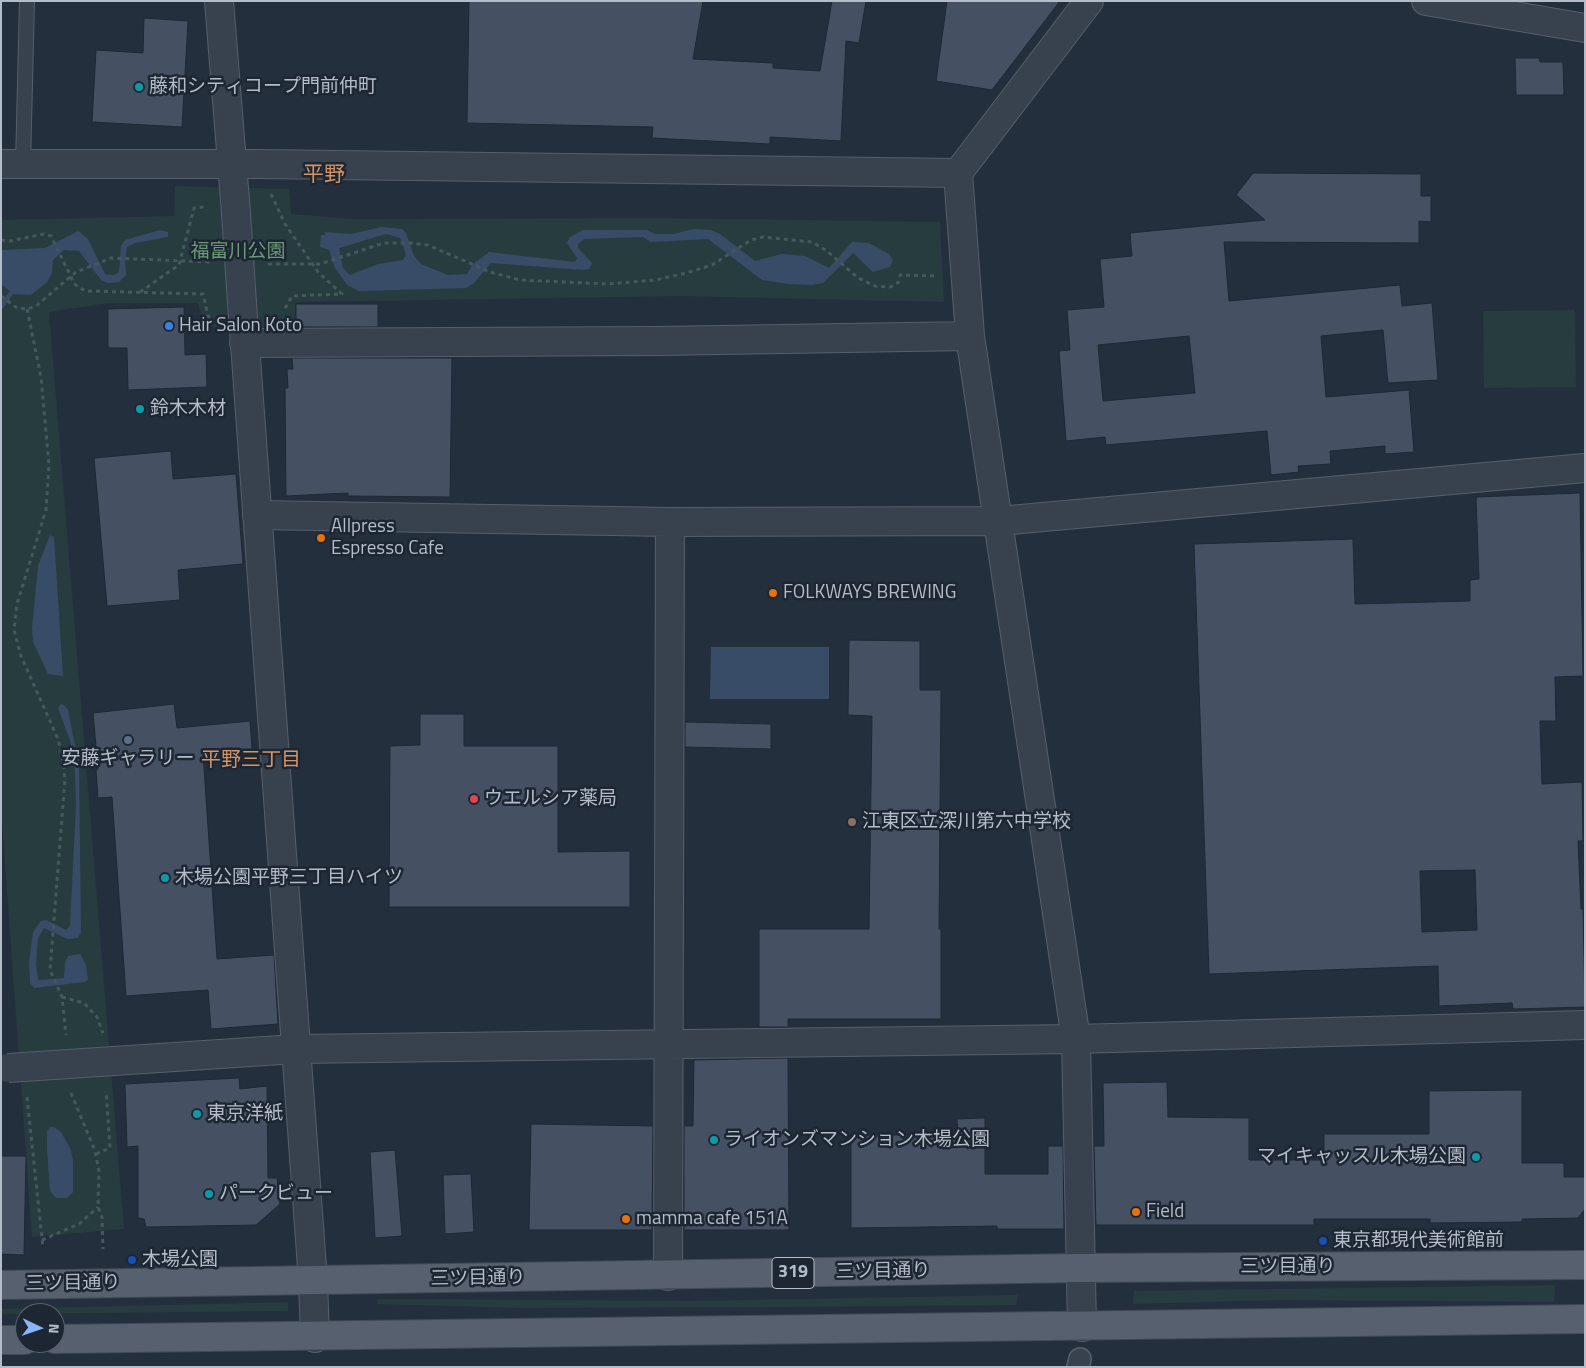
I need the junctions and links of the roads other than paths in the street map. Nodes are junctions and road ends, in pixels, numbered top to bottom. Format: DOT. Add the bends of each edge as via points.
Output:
graph roads {
  1 [pos="27,1"];
  2 [pos="219,1"];
  3 [pos="1089,1"];
  4 [pos="1426,1"];
  5 [pos="1585,28"];
  6 [pos="232,164"];
  7 [pos="12,165"];
  8 [pos="958,173"];
  9 [pos="970,336"];
  10 [pos="244,342"];
  11 [pos="1585,468"];
  12 [pos="257,515"];
  13 [pos="670,522"];
  14 [pos="1000,522"];
  15 [pos="1585,1025"];
  16 [pos="1076,1039"];
  17 [pos="670,1045"];
  18 [pos="296,1049"];
  19 [pos="11,1067"];
  20 [pos="1585,1265"];
  21 [pos="1080,1268"];
  22 [pos="668,1276"];
  23 [pos="313,1281"];
  24 [pos="1,1285"];
  25 [pos="1585,1319"];
  26 [pos="1082,1326"];
  27 [pos="315,1338"];
  28 [pos="65,1339"];
  29 [pos="1,1340"];
  30 [pos="15,1340"];
  1 -- 7 [label="lane"];
  2 -- 6 [label="street"];
  3 -- 8 [label="street"];
  4 -- 5 [label="street"];
  6 -- 7 [label="street"];
  6 -- 8 [label="street"];
  6 -- 10 [label="street, bridge"];
  8 -- 9 [label="street"];
  9 -- 10 [label="street"];
  9 -- 14 [label="street"];
  10 -- 12 [label="street"];
  11 -- 14 [label="street"];
  12 -- 13 [label="street"];
  12 -- 18 [label="street"];
  13 -- 14 [label="street"];
  13 -- 17 [label="street"];
  14 -- 16 [label="street"];
  15 -- 16 [label="street"];
  16 -- 17 [label="street"];
  16 -- 21 [label="street"];
  17 -- 18 [label="street"];
  17 -- 22 [label="street"];
  18 -- 19 [label="street, bridge"];
  18 -- 23 [label="street"];
  20 -- 21 [label="main road, 三ツ目通り / 319"];
  21 -- 22 [label="main road, 三ツ目通り / 319"];
  21 -- 26 [label="street"];
  22 -- 23 [label="main road, 三ツ目通り / 319"];
  23 -- 24 [label="main road, 三ツ目通り / 319"];
  23 -- 27 [label="street"];
  25 -- 26 [label="main road"];
  26 -- 27 [label="main road"];
  27 -- 28 [label="main road"];
  29 -- 30 [label="main road"];
}
